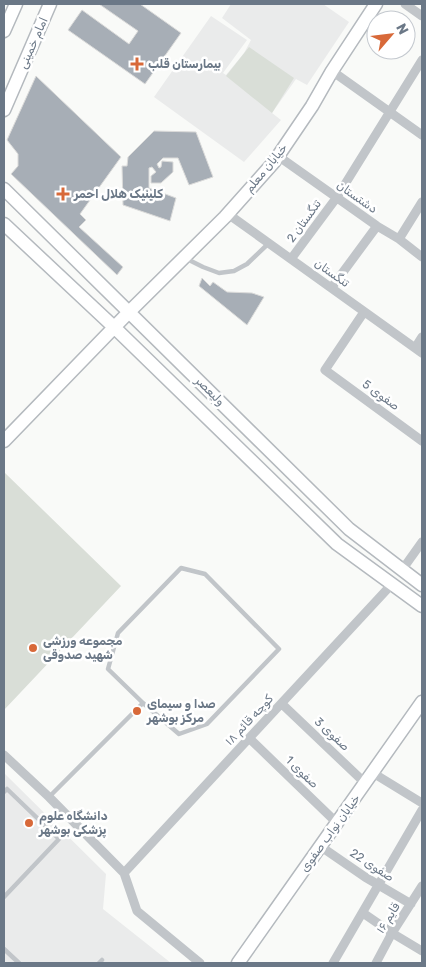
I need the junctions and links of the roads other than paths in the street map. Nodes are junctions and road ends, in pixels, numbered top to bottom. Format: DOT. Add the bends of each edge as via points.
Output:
graph roads {
  1 [pos="16,4"];
  2 [pos="50,4"];
  3 [pos="376,4"];
  4 [pos="405,4"];
  5 [pos="422,16"];
  6 [pos="4,31"];
  7 [pos="422,60"];
  8 [pos="332,71"];
  9 [pos="4,110"];
  10 [pos="389,112"];
  11 [pos="422,135"];
  12 [pos="278,156"];
  13 [pos="4,189"];
  14 [pos="336,197"];
  15 [pos="422,202"];
  16 [pos="228,214"];
  17 [pos="4,224"];
  18 [pos="377,226"];
  19 [pos="398,239"];
  20 [pos="269,243"];
  21 [pos="422,257"];
  22 [pos="184,258"];
  23 [pos="291,259"];
  24 [pos="332,287"];
  25 [pos="129,312"];
  26 [pos="364,312"];
  27 [pos="115,328"];
  28 [pos="422,337"];
  29 [pos="418,351"];
  30 [pos="4,441"];
  31 [pos="422,441"];
  32 [pos="306,487"];
  33 [pos="293,501"];
  34 [pos="422,542"];
  35 [pos="402,570"];
  36 [pos="392,584"];
  37 [pos="422,585"];
  38 [pos="422,606"];
  39 [pos="143,703"];
  40 [pos="282,704"];
  41 [pos="420,710"];
  42 [pos="250,738"];
  43 [pos="4,755"];
  44 [pos="369,778"];
  45 [pos="5,789"];
  46 [pos="49,798"];
  47 [pos="422,803"];
  48 [pos="422,810"];
  49 [pos="336,823"];
  50 [pos="320,846"];
  51 [pos="124,874"];
  52 [pos="379,885"];
  53 [pos="422,886"];
  54 [pos="4,897"];
  55 [pos="411,904"];
  56 [pos="363,913"];
  57 [pos="392,933"];
  58 [pos="4,949"];
  59 [pos="422,951"];
  60 [pos="19,963"];
  61 [pos="200,963"];
  62 [pos="238,963"];
  63 [pos="333,963"];
  64 [pos="376,963"];
  1 -- 6 [label="main road"];
  2 -- 9 [label="main road, امام خمینی"];
  3 -- 8 [label="main road, خیابان معلم"];
  4 -- 5 [label="street"];
  7 -- 10 [label="street, تنگستان 2"];
  8 -- 10 [label="street"];
  8 -- 12 [label="main road, خیابان معلم"];
  10 -- 11 [label="street"];
  10 -- 14 [label="street, تنگستان 2"];
  12 -- 14 [label="street, دشتستان"];
  12 -- 16 [label="main road, خیابان معلم"];
  13 -- 25 [label="main road, ولیعصر"];
  14 -- 18 [label="street, دشتستان"];
  14 -- 23 [label="street, تنگستان 2"];
  15 -- 19 [label="street"];
  16 -- 20 [label="street, تنگستان"];
  16 -- 22 [label="main road, خیابان معلم"];
  17 -- 27 [label="main road, ولیعصر"];
  18 -- 19 [label="street, دشتستان"];
  18 -- 24 [label="street"];
  19 -- 21 [label="street, دشتستان"];
  20 -- 22 [label="lane" via="247,264 234,271 219,273"];
  20 -- 23 [label="street, تنگستان"];
  22 -- 25 [label="main road, خیابان معلم"];
  23 -- 24 [label="street, تنگستان"];
  24 -- 26 [label="street, تنگستان"];
  25 -- 27 [label="main road, خیابان معلم"];
  25 -- 32 [label="main road, ولیعصر"];
  26 -- 29 [label="street, تنگستان"];
  26 -- 31 [label="street, صفوی 5" via="325,370"];
  27 -- 30 [label="main road"];
  27 -- 33 [label="main road, ولیعصر"];
  28 -- 29 [label="street"];
  32 -- 33 [label="main road"];
  32 -- 35 [label="main road, ولیعصر" via="349,529"];
  33 -- 36 [label="main road, ولیعصر" via="337,544"];
  34 -- 35 [label="street"];
  35 -- 37 [label="main road, ولیعصر"];
  36 -- 38 [label="main road, ولیعصر"];
  36 -- 40 [label="street, کوچه قائم ۱۸"];
  39 -- 39 [label="lane" via="179,734 207,724 279,649 205,574 181,568 118,633 108,669"];
  39 -- 46 [label="lane"];
  40 -- 42 [label="street, کوچه قائم ۱۸"];
  40 -- 44 [label="street, صفوی 3"];
  41 -- 44 [label="main road, خیابان نواب صفوی"];
  42 -- 49 [label="street, صفوی 1"];
  42 -- 51 [label="street, کوچه قائم ۱۸"];
  43 -- 46 [label="street"];
  44 -- 47 [label="street, صفوی 3"];
  44 -- 49 [label="main road, خیابان نواب صفوی"];
  45 -- 54 [label="lane" via="59,839"];
  46 -- 51 [label="street"];
  48 -- 52 [label="street"];
  49 -- 50 [label="main road, خیابان نواب صفوی"];
  50 -- 52 [label="street, صفوی 22"];
  50 -- 62 [label="main road, خیابان نواب صفوی"];
  51 -- 61 [label="street" via="137,911"];
  52 -- 55 [label="street, صفوی 22"];
  52 -- 56 [label="street"];
  53 -- 55 [label="street, قایم ۱۶"];
  55 -- 57 [label="street, قایم ۱۶"];
  56 -- 57 [label="street"];
  56 -- 63 [label="street"];
  57 -- 59 [label="street"];
  57 -- 64 [label="street, قایم ۱۶"];
  58 -- 60 [label="lane"];
}
